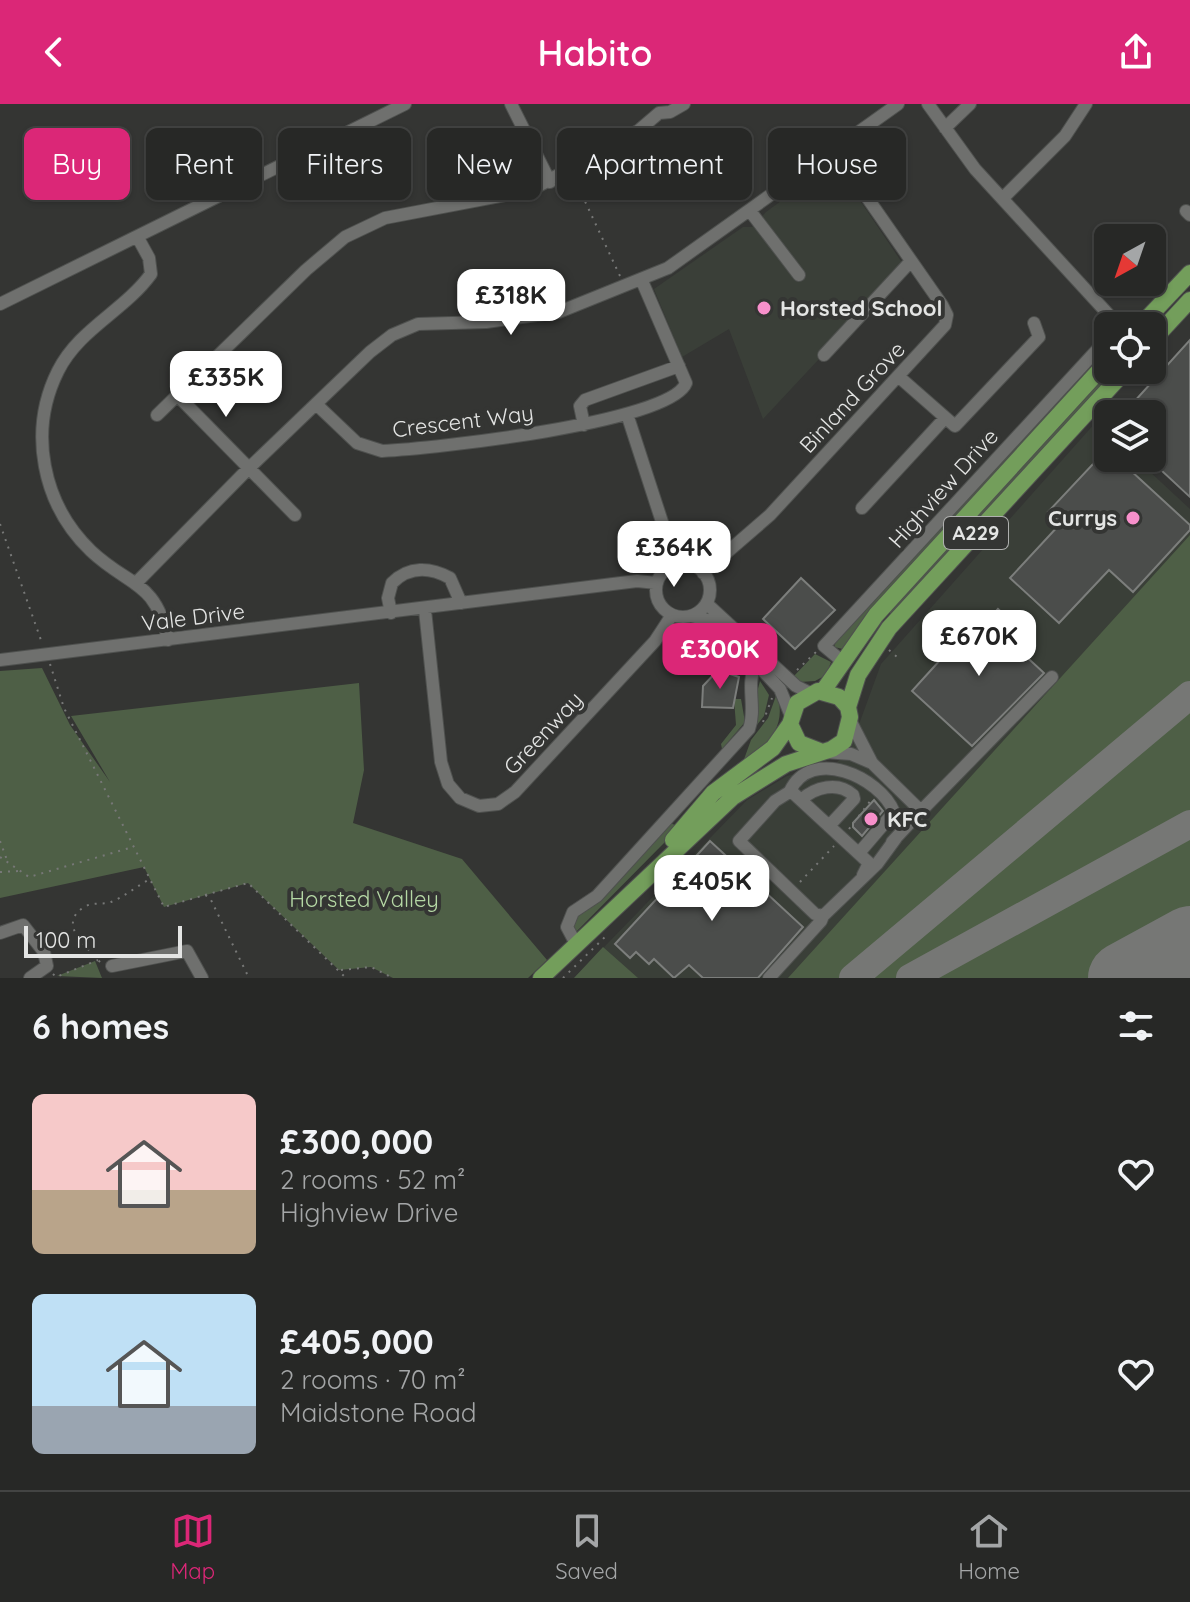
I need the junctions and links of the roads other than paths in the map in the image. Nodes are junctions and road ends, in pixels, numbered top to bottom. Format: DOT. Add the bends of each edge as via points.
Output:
graph roads {
  1 [pos="405,104"];
  2 [pos="511,104"];
  3 [pos="684,104"];
  4 [pos="898,104"];
  5 [pos="928,104"];
  6 [pos="970,104"];
  7 [pos="1086,104"];
  8 [pos="662,108"];
  9 [pos="865,128"];
  10 [pos="945,128"];
  11 [pos="550,182"];
  12 [pos="768,198"];
  13 [pos="1003,198"];
  14 [pos="869,200"];
  15 [pos="750,211"];
  16 [pos="138,238"];
  17 [pos="911,261"];
  18 [pos="1190,273"];
  19 [pos="799,275"];
  20 [pos="642,281"];
  21 [pos="1190,300"];
  22 [pos="0,304"];
  23 [pos="1107,312"];
  24 [pos="1153,312"];
  25 [pos="1034,323"];
  26 [pos="1166,326"];
  27 [pos="1094,353"];
  28 [pos="824,355"];
  29 [pos="679,366"];
  30 [pos="898,376"];
  31 [pos="1094,376"];
  32 [pos="1113,384"];
  33 [pos="177,395"];
  34 [pos="316,404"];
  35 [pos="627,414"];
  36 [pos="157,415"];
  37 [pos="945,418"];
  38 [pos="584,425"];
  39 [pos="248,469"];
  40 [pos="862,508"];
  41 [pos="295,515"];
  42 [pos="676,565"];
  43 [pos="703,573"];
  44 [pos="137,582"];
  45 [pos="657,583"];
  46 [pos="461,603"];
  47 [pos="707,604"];
  48 [pos="425,610"];
  49 [pos="391,613"];
  50 [pos="672,615"];
  51 [pos="691,616"];
  52 [pos="168,640"];
  53 [pos="0,660"];
  54 [pos="843,662"];
  55 [pos="760,668"];
  56 [pos="1052,677"];
  57 [pos="816,692"];
  58 [pos="849,715"];
  59 [pos="790,720"];
  60 [pos="824,752"];
  61 [pos="872,763"];
  62 [pos="790,791"];
  63 [pos="801,800"];
  64 [pos="921,811"];
  65 [pos="829,826"];
  66 [pos="859,853"];
  67 [pos="866,869"];
  68 [pos="647,876"];
  69 [pos="823,916"];
  70 [pos="0,933"];
  71 [pos="576,944"];
  72 [pos="107,966"];
  73 [pos="30,978"];
  74 [pos="202,978"];
  75 [pos="541,978"];
  76 [pos="769,978"];
  1 -- 16 [label="street"];
  2 -- 11 [label="street"];
  3 -- 8 [label="street" via="670,112"];
  4 -- 9 [label="street"];
  5 -- 10 [label="street"];
  6 -- 10 [label="street"];
  7 -- 13 [label="street" via="1065,136"];
  8 -- 11 [label="street" via="638,131"];
  10 -- 13 [label="street"];
  11 -- 33 [label="street" via="506,197 385,218 345,237"];
  12 -- 15 [label="street"];
  13 -- 23 [label="street"];
  14 -- 17 [label="street, Binland Grove"];
  15 -- 19 [label="street"];
  15 -- 20 [label="street"];
  16 -- 22 [label="street"];
  16 -- 44 [label="street" via="151,274 123,307 78,341 44,404 41,429 48,480 70,527 102,560"];
  17 -- 28 [label="street"];
  17 -- 30 [label="street, Binland Grove" via="947,315 939,333"];
  18 -- 24 [label="main road"];
  20 -- 29 [label="street"];
  20 -- 34 [label="street" via="559,312 418,324 378,344"];
  21 -- 26 [label="main road"];
  25 -- 37 [label="street" via="1039,337 960,424"];
  27 -- 54 [label="street, Highview Drive" via="824,646"];
  29 -- 35 [label="street, Crescent Way" via="686,383 683,390"];
  29 -- 38 [label="street" via="585,400 580,406"];
  30 -- 37 [label="street"];
  30 -- 43 [label="street, Binland Grove" via="760,524"];
  31 -- 54 [label="main road, A229" via="876,615"];
  32 -- 58 [label="main road, A229" via="889,628 858,675"];
  33 -- 36 [label="street"];
  33 -- 39 [label="street"];
  34 -- 38 [label="street, Crescent Way" via="357,443 382,451"];
  34 -- 39 [label="street"];
  35 -- 38 [label="street, Crescent Way"];
  35 -- 42 [label="street"];
  37 -- 40 [label="street"];
  39 -- 41 [label="street"];
  39 -- 44 [label="street"];
  42 -- 43 [label="street" via="688,564"];
  42 -- 45 [label="street"];
  43 -- 47 [label="street" via="710,588"];
  44 -- 52 [label="street" via="157,604"];
  45 -- 46 [label="street, Vale Drive" via="637,581"];
  45 -- 50 [label="street" via="659,602"];
  46 -- 48 [label="street, Vale Drive"];
  46 -- 49 [label="street" via="450,578 433,569 410,571 392,583"];
  47 -- 51 [label="street"];
  47 -- 57 [label="street" via="799,689"];
  48 -- 49 [label="street, Vale Drive"];
  48 -- 50 [label="street, Greenway" via="442,769 456,795 484,806 515,792 655,641"];
  49 -- 52 [label="street, Vale Drive"];
  50 -- 51 [label="street"];
  51 -- 55 [label="street" via="708,620"];
  52 -- 53 [label="street, Vale Drive"];
  54 -- 57 [label="main road, A229"];
  55 -- 59 [label="street" via="780,689"];
  55 -- 71 [label="street" via="753,682 749,729 597,896 571,914 567,929"];
  56 -- 64 [label="street"];
  57 -- 58 [label="main road" via="835,695"];
  57 -- 59 [label="main road, A229" via="797,703"];
  58 -- 60 [label="main road, A229" via="844,741"];
  58 -- 61 [label="street"];
  59 -- 60 [label="main road" via="801,745"];
  59 -- 68 [label="main road, A229" via="770,751 713,793"];
  60 -- 61 [label="street" via="851,754"];
  60 -- 68 [label="main road, A229" via="786,764 741,791"];
  61 -- 64 [label="street"];
  62 -- 63 [label="street"];
  62 -- 66 [label="street" via="806,773 842,769 858,775 894,814"];
  62 -- 69 [label="street" via="770,805 739,844"];
  63 -- 65 [label="street"];
  63 -- 65 [label="street" via="817,789 840,787 853,794"];
  64 -- 67 [label="street" via="885,856"];
  65 -- 66 [label="street"];
  66 -- 67 [label="street"];
  67 -- 69 [label="street"];
  68 -- 71 [label="main road, A229"];
  69 -- 76 [label="street"];
  70 -- 73 [label="street" via="23,925 46,955 46,968"];
  71 -- 75 [label="main road, A229"];
  72 -- 74 [label="street" via="187,951"];
}
